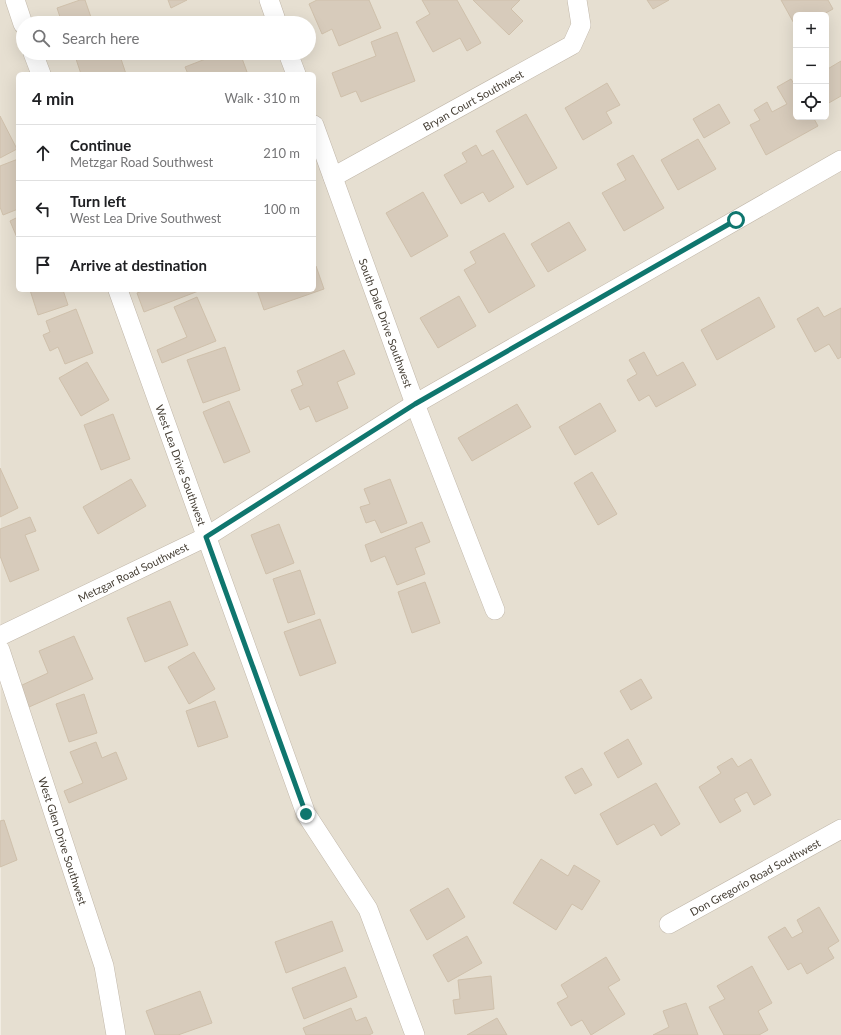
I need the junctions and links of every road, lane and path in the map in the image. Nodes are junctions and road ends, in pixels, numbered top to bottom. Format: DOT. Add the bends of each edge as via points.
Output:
graph roads {
  1 [pos="14,0"];
  2 [pos="269,0"];
  3 [pos="577,0"];
  4 [pos="20,16"];
  5 [pos="275,16"];
  6 [pos="36,60"];
  7 [pos="291,60"];
  8 [pos="40,72"];
  9 [pos="295,72"];
  10 [pos="316,130"];
  11 [pos="841,160"];
  12 [pos="333,177"];
  13 [pos="119,292"];
  14 [pos="415,404"];
  15 [pos="206,537"];
  16 [pos="495,610"];
  17 [pos="0,636"];
  18 [pos="0,650"];
  19 [pos="841,829"];
  20 [pos="670,924"];
  21 [pos="116,1035"];
  22 [pos="415,1035"];
  1 -- 4 [label="street"];
  2 -- 5 [label="street"];
  3 -- 12 [label="street, Bryan Court Southwest" via="582,25 572,45"];
  6 -- 8 [label="street"];
  7 -- 9 [label="street"];
  10 -- 12 [label="street, South Dale Drive Southwest"];
  11 -- 14 [label="street, Metzgar Road Southwest"];
  12 -- 14 [label="street, South Dale Drive Southwest"];
  13 -- 15 [label="street, West Lea Drive Southwest"];
  14 -- 15 [label="street, Metzgar Road Southwest"];
  14 -- 16 [label="street, South Dale Drive Southwest"];
  15 -- 17 [label="street, Metzgar Road Southwest"];
  15 -- 22 [label="street, West Lea Drive Southwest" via="306,814 368,909"];
  18 -- 21 [label="street, West Glen Drive Southwest" via="104,966"];
  19 -- 20 [label="street, Don Gregorio Road Southwest"];
}
